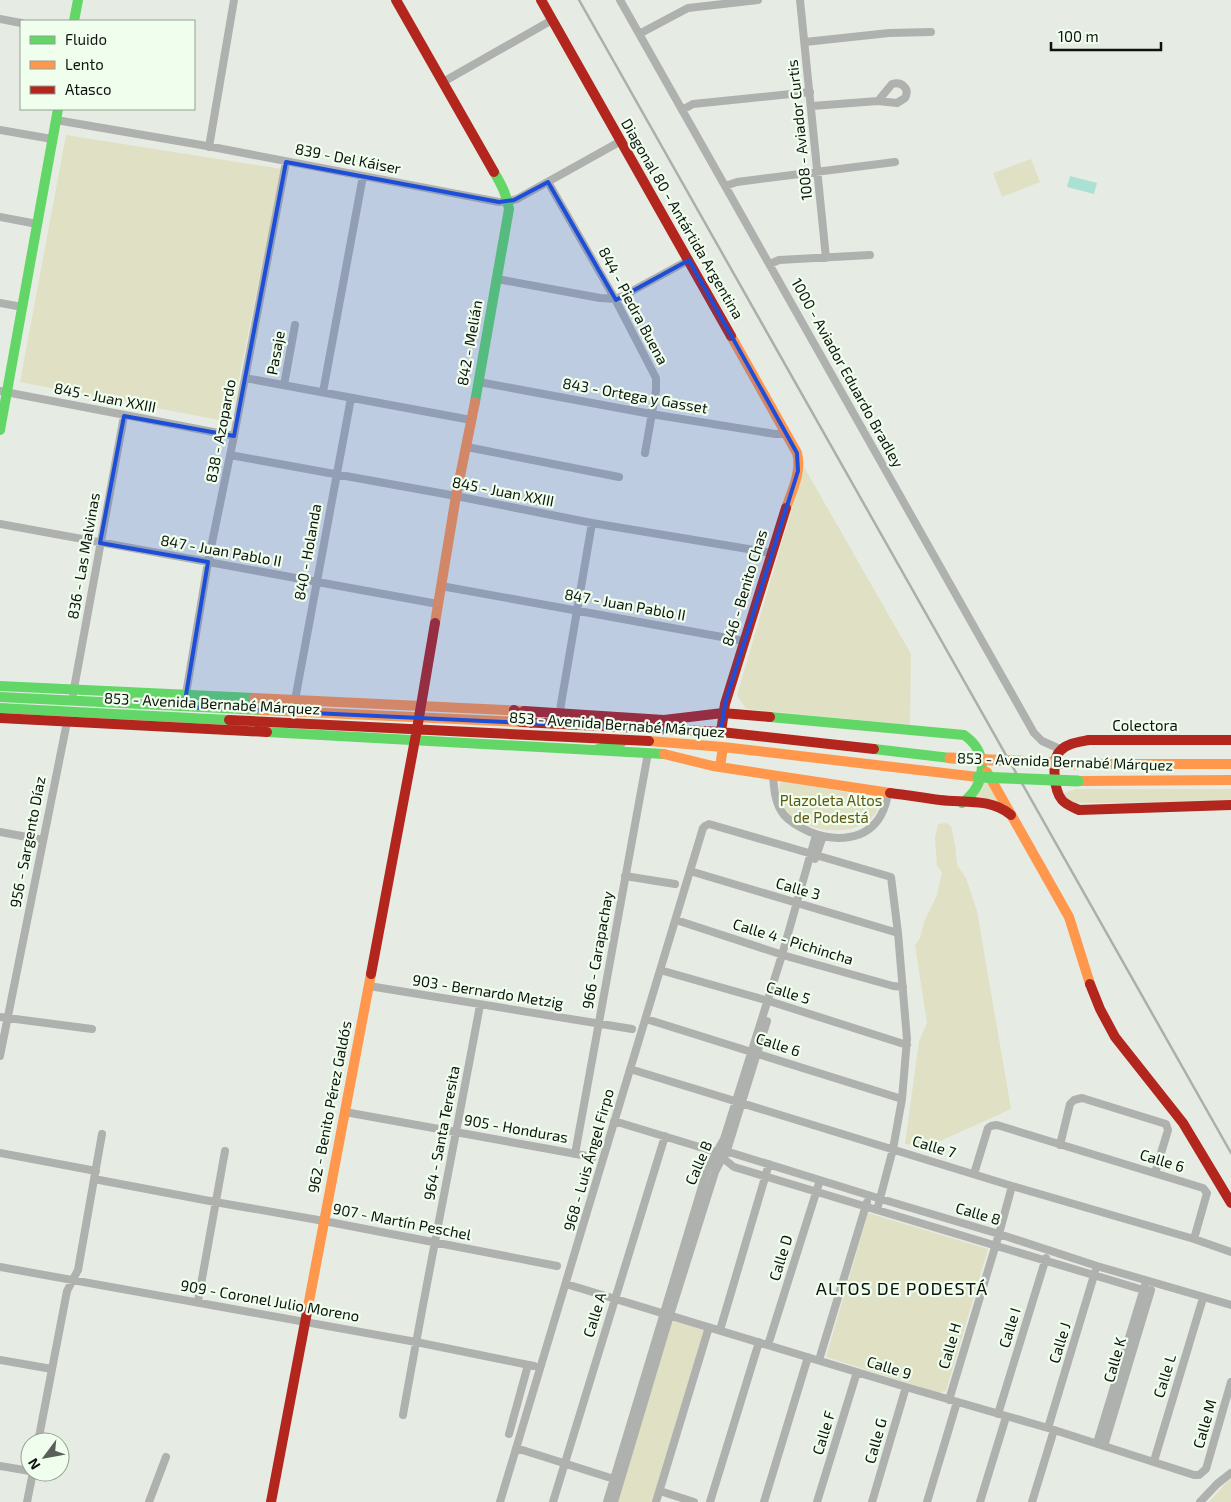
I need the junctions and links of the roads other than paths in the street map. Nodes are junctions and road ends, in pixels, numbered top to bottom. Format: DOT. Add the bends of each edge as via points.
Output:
graph roads {
  1 [pos="78,0"];
  2 [pos="234,0"];
  3 [pos="396,0"];
  4 [pos="541,0"];
  5 [pos="620,0"];
  6 [pos="758,0"];
  7 [pos="800,0"];
  8 [pos="0,19"];
  9 [pos="74,20"];
  10 [pos="552,20"];
  11 [pos="20,23"];
  12 [pos="931,32"];
  13 [pos="639,34"];
  14 [pos="804,42"];
  15 [pos="443,82"];
  16 [pos="810,92"];
  17 [pos="878,101"];
  18 [pos="812,106"];
  19 [pos="682,110"];
  20 [pos="57,114"];
  21 [pos="0,130"];
  22 [pos="52,139"];
  23 [pos="621,141"];
  24 [pos="209,147"];
  25 [pos="286,162"];
  26 [pos="895,162"];
  27 [pos="818,172"];
  28 [pos="363,176"];
  29 [pos="548,182"];
  30 [pos="725,186"];
  31 [pos="508,201"];
  32 [pos="0,217"];
  33 [pos="37,224"];
  34 [pos="870,255"];
  35 [pos="826,258"];
  36 [pos="688,260"];
  37 [pos="770,264"];
  38 [pos="497,279"];
  39 [pos="615,299"];
  40 [pos="0,303"];
  41 [pos="22,307"];
  42 [pos="295,325"];
  43 [pos="245,378"];
  44 [pos="479,382"];
  45 [pos="284,385"];
  46 [pos="3,392"];
  47 [pos="323,392"];
  48 [pos="351,398"];
  49 [pos="651,414"];
  50 [pos="124,416"];
  51 [pos="472,420"];
  52 [pos="0,430"];
  53 [pos="786,434"];
  54 [pos="234,436"];
  55 [pos="466,447"];
  56 [pos="645,453"];
  57 [pos="797,453"];
  58 [pos="230,455"];
  59 [pos="337,474"];
  60 [pos="619,477"];
  61 [pos="456,496"];
  62 [pos="592,523"];
  63 [pos="0,524"];
  64 [pos="100,543"];
  65 [pos="772,553"];
  66 [pos="208,562"];
  67 [pos="317,582"];
  68 [pos="441,586"];
  69 [pos="438,604"];
  70 [pos="578,611"];
  71 [pos="744,641"];
  72 [pos="0,686"];
  73 [pos="118,692"];
  74 [pos="73,696"];
  75 [pos="0,697"];
  76 [pos="295,700"];
  77 [pos="185,701"];
  78 [pos="135,704"];
  79 [pos="0,708"];
  80 [pos="514,710"];
  81 [pos="296,712"];
  82 [pos="560,713"];
  83 [pos="723,713"];
  84 [pos="0,718"];
  85 [pos="67,722"];
  86 [pos="417,723"];
  87 [pos="531,723"];
  88 [pos="721,732"];
  89 [pos="632,740"];
  90 [pos="1231,740"];
  91 [pos="724,746"];
  92 [pos="595,750"];
  93 [pos="1060,750"];
  94 [pos="648,752"];
  95 [pos="980,761"];
  96 [pos="1231,764"];
  97 [pos="720,767"];
  98 [pos="772,776"];
  99 [pos="1231,780"];
  100 [pos="888,793"];
  101 [pos="962,803"];
  102 [pos="1231,805"];
  103 [pos="1011,815"];
  104 [pos="0,832"];
  105 [pos="820,835"];
  106 [pos="43,840"];
  107 [pos="814,854"];
  108 [pos="690,871"];
  109 [pos="626,876"];
  110 [pos="675,884"];
  111 [pos="799,903"];
  112 [pos="676,920"];
  113 [pos="898,933"];
  114 [pos="784,955"];
  115 [pos="660,970"];
  116 [pos="369,986"];
  117 [pos="903,987"];
  118 [pos="770,1002"];
  119 [pos="480,1004"];
  120 [pos="4,1017"];
  121 [pos="646,1019"];
  122 [pos="598,1023"];
  123 [pos="632,1029"];
  124 [pos="92,1030"];
  125 [pos="907,1045"];
  126 [pos="754,1052"];
  127 [pos="0,1056"];
  128 [pos="630,1069"];
  129 [pos="902,1099"];
  130 [pos="739,1102"];
  131 [pos="345,1112"];
  132 [pos="614,1121"];
  133 [pos="457,1132"];
  134 [pos="102,1134"];
  135 [pos="665,1136"];
  136 [pos="1060,1144"];
  137 [pos="893,1149"];
  138 [pos="225,1152"];
  139 [pos="0,1153"];
  140 [pos="722,1153"];
  141 [pos="575,1154"];
  142 [pos="593,1157"];
  143 [pos="769,1164"];
  144 [pos="1155,1173"];
  145 [pos="974,1174"];
  146 [pos="95,1175"];
  147 [pos="765,1176"];
  148 [pos="820,1180"];
  149 [pos="1012,1186"];
  150 [pos="815,1191"];
  151 [pos="869,1196"];
  152 [pos="880,1200"];
  153 [pos="215,1202"];
  154 [pos="1231,1203"];
  155 [pos="866,1207"];
  156 [pos="877,1210"];
  157 [pos="324,1221"];
  158 [pos="999,1234"];
  159 [pos="1194,1239"];
  160 [pos="434,1243"];
  161 [pos="994,1245"];
  162 [pos="1048,1250"];
  163 [pos="1231,1252"];
  164 [pos="1045,1261"];
  165 [pos="557,1266"];
  166 [pos="1097,1266"];
  167 [pos="0,1267"];
  168 [pos="1094,1276"];
  169 [pos="73,1280"];
  170 [pos="1150,1282"];
  171 [pos="566,1284"];
  172 [pos="1147,1291"];
  173 [pos="1203,1298"];
  174 [pos="614,1299"];
  175 [pos="198,1301"];
  176 [pos="1231,1306"];
  177 [pos="667,1314"];
  178 [pos="304,1322"];
  179 [pos="709,1327"];
  180 [pos="720,1330"];
  181 [pos="416,1342"];
  182 [pos="759,1342"];
  183 [pos="768,1345"];
  184 [pos="808,1357"];
  185 [pos="0,1360"];
  186 [pos="819,1360"];
  187 [pos="52,1370"];
  188 [pos="857,1372"];
  189 [pos="1231,1382"];
  190 [pos="906,1387"];
  191 [pos="953,1401"];
  192 [pos="403,1415"];
  193 [pos="1002,1415"];
  194 [pos="1051,1429"];
  195 [pos="40,1432"];
  196 [pos="509,1434"];
  197 [pos="1101,1445"];
  198 [pos="516,1448"];
  199 [pos="166,1457"];
  200 [pos="1154,1461"];
  201 [pos="564,1463"];
  202 [pos="0,1466"];
  203 [pos="20,1470"];
  204 [pos="1204,1473"];
  205 [pos="1231,1473"];
  206 [pos="614,1479"];
  207 [pos="30,1482"];
  208 [pos="660,1491"];
  209 [pos="27,1502"];
  210 [pos="149,1502"];
  211 [pos="271,1502"];
  212 [pos="500,1502"];
  213 [pos="553,1502"];
  214 [pos="607,1502"];
  215 [pos="614,1502"];
  216 [pos="656,1502"];
  217 [pos="694,1502"];
  218 [pos="710,1502"];
  219 [pos="764,1502"];
  220 [pos="818,1502"];
  221 [pos="872,1502"];
  222 [pos="927,1502"];
  223 [pos="980,1502"];
  224 [pos="1032,1502"];
  225 [pos="1200,1502"];
  1 -- 9 [label="main road"];
  2 -- 24 [label="street"];
  3 -- 15 [label="main road, 842 - Melián"];
  4 -- 10 [label="main road, Diagonal 80 - Antártida Argentina"];
  5 -- 13 [label="street, 1000 - Aviador Eduardo Bradley"];
  6 -- 13 [label="street" via="688,8"];
  7 -- 14 [label="street, 1008 - Aviador Curtis"];
  8 -- 11 [label="street"];
  10 -- 15 [label="street"];
  10 -- 23 [label="main road, Diagonal 80 - Antártida Argentina"];
  12 -- 14 [label="street"];
  13 -- 19 [label="street, 1000 - Aviador Eduardo Bradley"];
  14 -- 16 [label="street, 1008 - Aviador Curtis"];
  15 -- 31 [label="main road, 842 - Melián"];
  16 -- 18 [label="street, 1008 - Aviador Curtis"];
  16 -- 19 [label="street" via="693,104"];
  17 -- 18 [label="street"];
  18 -- 27 [label="street, 1008 - Aviador Curtis"];
  19 -- 30 [label="street, 1000 - Aviador Eduardo Bradley"];
  20 -- 22 [label="main road"];
  20 -- 24 [label="street, 839 - Del Káiser"];
  21 -- 22 [label="street"];
  22 -- 33 [label="main road"];
  23 -- 29 [label="street, 839 - Del Káiser"];
  23 -- 36 [label="main road, Diagonal 80 - Antártida Argentina"];
  24 -- 25 [label="street, 839 - Del Káiser"];
  25 -- 28 [label="street, 839 - Del Káiser"];
  25 -- 43 [label="street, 838 - Azopardo"];
  26 -- 27 [label="street"];
  27 -- 30 [label="street"];
  27 -- 35 [label="street, 1008 - Aviador Curtis"];
  28 -- 31 [label="street, 839 - Del Káiser" via="499,202"];
  28 -- 47 [label="street"];
  29 -- 31 [label="street, 839 - Del Káiser"];
  29 -- 39 [label="street, 844 - Piedra Buena"];
  30 -- 37 [label="street, 1000 - Aviador Eduardo Bradley"];
  31 -- 38 [label="main road, 842 - Melián"];
  32 -- 33 [label="street"];
  33 -- 41 [label="main road"];
  34 -- 35 [label="street"];
  35 -- 37 [label="street" via="779,260"];
  36 -- 39 [label="street"];
  36 -- 53 [label="main road, Diagonal 80 - Antártida Argentina"];
  37 -- 93 [label="street, 1000 - Aviador Eduardo Bradley" via="1034,733"];
  38 -- 39 [label="street"];
  38 -- 44 [label="main road, 842 - Melián"];
  39 -- 49 [label="street, 844 - Piedra Buena" via="656,378"];
  40 -- 41 [label="street"];
  41 -- 46 [label="main road"];
  42 -- 45 [label="street, Pasaje"];
  43 -- 45 [label="street"];
  43 -- 54 [label="street, 838 - Azopardo"];
  44 -- 49 [label="street, 843 - Ortega y Gasset"];
  44 -- 51 [label="main road, 842 - Melián"];
  45 -- 47 [label="street"];
  46 -- 50 [label="street, 845 - Juan XXIII"];
  46 -- 52 [label="main road"];
  47 -- 48 [label="street"];
  48 -- 51 [label="street"];
  48 -- 59 [label="street, 840 - Holanda"];
  49 -- 53 [label="street, 843 - Ortega y Gasset"];
  49 -- 56 [label="street, 844 - Piedra Buena"];
  50 -- 54 [label="street, 845 - Juan XXIII"];
  50 -- 64 [label="street, 836 - Las Malvinas"];
  51 -- 55 [label="main road, 842 - Melián"];
  53 -- 57 [label="main road, Diagonal 80 - Antártida Argentina"];
  54 -- 58 [label="street, 838 - Azopardo"];
  55 -- 60 [label="street"];
  55 -- 61 [label="main road, 842 - Melián"];
  57 -- 65 [label="main road, 846 - Benito Chas" via="798,471"];
  58 -- 59 [label="street, 845 - Juan XXIII"];
  58 -- 66 [label="street, 838 - Azopardo"];
  59 -- 61 [label="street, 845 - Juan XXIII"];
  59 -- 67 [label="street, 840 - Holanda"];
  61 -- 62 [label="street, 845 - Juan XXIII"];
  61 -- 68 [label="main road, 842 - Melián"];
  62 -- 65 [label="street, 845 - Juan XXIII"];
  62 -- 70 [label="street"];
  63 -- 64 [label="street, 847 - Juan Pablo II"];
  64 -- 66 [label="street, 847 - Juan Pablo II"];
  64 -- 74 [label="street, 836 - Las Malvinas"];
  65 -- 71 [label="main road, 846 - Benito Chas"];
  66 -- 67 [label="street, 847 - Juan Pablo II"];
  66 -- 77 [label="street, 838 - Azopardo"];
  67 -- 69 [label="street, 847 - Juan Pablo II"];
  67 -- 76 [label="street, 840 - Holanda"];
  68 -- 69 [label="main road, 842 - Melián"];
  68 -- 70 [label="street, 847 - Juan Pablo II"];
  69 -- 86 [label="main road, 842 - Melián"];
  70 -- 71 [label="street, 847 - Juan Pablo II"];
  70 -- 82 [label="street"];
  71 -- 83 [label="main road, 846 - Benito Chas"];
  72 -- 74 [label="main road, 853 - Avenida Bernabé Márquez"];
  73 -- 74 [label="main road, 853 - Avenida Bernabé Márquez"];
  73 -- 77 [label="main road, 853 - Avenida Bernabé Márquez"];
  73 -- 78 [label="main road"];
  74 -- 75 [label="main road, 853 - Avenida Bernabé Márquez"];
  74 -- 78 [label="main road, 853 - Avenida Bernabé Márquez"];
  76 -- 77 [label="main road, 853 - Avenida Bernabé Márquez"];
  76 -- 81 [label="street, 840 - Holanda"];
  76 -- 86 [label="main road, 853 - Avenida Bernabé Márquez"];
  77 -- 78 [label="main road, 853 - Avenida Bernabé Márquez"];
  77 -- 81 [label="main road, 853 - Avenida Bernabé Márquez"];
  79 -- 86 [label="main road, 853 - Avenida Bernabé Márquez"];
  80 -- 82 [label="main road, 853 - Avenida Bernabé Márquez"];
  80 -- 86 [label="main road, 853 - Avenida Bernabé Márquez"];
  80 -- 87 [label="main road"];
  81 -- 86 [label="main road, 853 - Avenida Bernabé Márquez"];
  82 -- 83 [label="main road, 853 - Avenida Bernabé Márquez" via="674,720"];
  83 -- 88 [label="main road, 846 - Benito Chas"];
  83 -- 95 [label="main road, 853 - Avenida Bernabé Márquez" via="964,735 978,748"];
  84 -- 85 [label="main road, 853 - Avenida Bernabé Márquez"];
  85 -- 86 [label="main road, 853 - Avenida Bernabé Márquez"];
  85 -- 106 [label="street, 956 - Sargento Díaz"];
  86 -- 87 [label="main road, 853 - Avenida Bernabé Márquez"];
  86 -- 89 [label="main road, 853 - Avenida Bernabé Márquez"];
  86 -- 92 [label="main road, 853 - Avenida Bernabé Márquez"];
  86 -- 116 [label="main road, 962 - Benito Pérez Galdós"];
  87 -- 88 [label="main road, 853 - Avenida Bernabé Márquez"];
  88 -- 96 [label="main road, 853 - Avenida Bernabé Márquez, bridge" via="950,758 1077,764"];
  89 -- 91 [label="main road, 853 - Avenida Bernabé Márquez"];
  89 -- 92 [label="main road"];
  90 -- 93 [label="main road, Colectora" via="1089,740"];
  91 -- 97 [label="main road"];
  91 -- 99 [label="main road, 853 - Avenida Bernabé Márquez, bridge" via="978,777 1078,781"];
  92 -- 94 [label="main road, 853 - Avenida Bernabé Márquez"];
  93 -- 102 [label="main road" via="1056,759 1056,785 1063,800 1079,810"];
  94 -- 97 [label="main road, 853 - Avenida Bernabé Márquez"];
  94 -- 109 [label="street, 966 - Carapachay"];
  95 -- 101 [label="main road" via="979,784"];
  95 -- 103 [label="main road"];
  97 -- 98 [label="main road, 853 - Avenida Bernabé Márquez"];
  98 -- 100 [label="main road, 853 - Avenida Bernabé Márquez"];
  98 -- 105 [label="street" via="784,815 793,824"];
  100 -- 101 [label="main road, 853 - Avenida Bernabé Márquez"];
  100 -- 105 [label="street" via="881,815 870,829 843,838"];
  101 -- 103 [label="main road, 853 - Avenida Bernabé Márquez" via="992,805"];
  103 -- 154 [label="main road" via="1069,917 1094,995 1107,1024 1134,1064 1180,1119"];
  104 -- 106 [label="street"];
  105 -- 107 [label="street, Calle B"];
  106 -- 120 [label="street, 956 - Sargento Díaz"];
  107 -- 108 [label="street, 968 - Luis Ángel Firpo" via="709,824 703,828"];
  107 -- 111 [label="street, Calle B"];
  107 -- 113 [label="street" via="891,877"];
  108 -- 111 [label="street, Calle 3"];
  108 -- 112 [label="street, 968 - Luis Ángel Firpo"];
  109 -- 110 [label="street"];
  109 -- 122 [label="street, 966 - Carapachay"];
  111 -- 113 [label="street, Calle 3"];
  111 -- 114 [label="street, Calle B"];
  112 -- 114 [label="street, Calle 4 - Pichincha"];
  112 -- 115 [label="street, 968 - Luis Ángel Firpo"];
  113 -- 117 [label="street"];
  114 -- 117 [label="street, Calle 4 - Pichincha"];
  114 -- 118 [label="street, Calle B"];
  115 -- 118 [label="street, Calle 5"];
  115 -- 121 [label="street, 968 - Luis Ángel Firpo"];
  116 -- 119 [label="street, 903 - Bernardo Metzig"];
  116 -- 131 [label="main road, 962 - Benito Pérez Galdós"];
  117 -- 125 [label="street"];
  118 -- 125 [label="street, Calle 5"];
  118 -- 126 [label="street, Calle B"];
  119 -- 122 [label="street, 903 - Bernardo Metzig"];
  119 -- 133 [label="street, 964 - Santa Teresita"];
  120 -- 124 [label="street"];
  120 -- 127 [label="street, 956 - Sargento Díaz"];
  121 -- 126 [label="street, Calle 6"];
  121 -- 128 [label="street, 968 - Luis Ángel Firpo"];
  122 -- 123 [label="street, 903 - Bernardo Metzig"];
  122 -- 141 [label="street, 966 - Carapachay"];
  125 -- 129 [label="street"];
  126 -- 129 [label="street, Calle 6"];
  126 -- 130 [label="street, Calle B"];
  128 -- 130 [label="street, Calle 7"];
  128 -- 132 [label="street, 968 - Luis Ángel Firpo"];
  129 -- 137 [label="street"];
  130 -- 137 [label="street, Calle 7"];
  130 -- 140 [label="street, Calle B" via="724,1139"];
  131 -- 133 [label="street, 905 - Honduras"];
  131 -- 157 [label="main road, 962 - Benito Pérez Galdós"];
  132 -- 135 [label="street, Calle 8"];
  132 -- 171 [label="street, 968 - Luis Ángel Firpo"];
  133 -- 141 [label="street, 905 - Honduras"];
  133 -- 160 [label="street, 964 - Santa Teresita"];
  134 -- 146 [label="street"];
  135 -- 140 [label="street, Calle 8"];
  135 -- 174 [label="street, Calle A"];
  136 -- 144 [label="street, Calle 6"];
  136 -- 144 [label="street" via="1070,1104 1078,1098 1163,1122 1168,1130"];
  136 -- 145 [label="street, Calle 6" via="991,1126"];
  137 -- 145 [label="street, Calle 7"];
  137 -- 152 [label="street"];
  138 -- 153 [label="street"];
  139 -- 146 [label="street, 907 - Martín Peschel"];
  140 -- 143 [label="street, Calle 8"];
  140 -- 147 [label="street, Calle 8" via="734,1167"];
  140 -- 177 [label="street, Calle B" via="707,1170"];
  141 -- 142 [label="street, 905 - Honduras"];
  143 -- 147 [label="street"];
  143 -- 148 [label="street, Calle 8"];
  144 -- 159 [label="street, Calle 6" via="1203,1188 1207,1193"];
  145 -- 149 [label="street, Calle 7"];
  146 -- 153 [label="street, 907 - Martín Peschel"];
  146 -- 169 [label="street" via="78,1270"];
  147 -- 150 [label="street, Calle 8"];
  147 -- 180 [label="street"];
  148 -- 150 [label="street, Calle D"];
  148 -- 151 [label="street, Calle 8"];
  149 -- 158 [label="street, Calle H"];
  149 -- 159 [label="street, Calle 7"];
  150 -- 155 [label="street, Calle 8"];
  150 -- 183 [label="street, Calle D"];
  151 -- 152 [label="street, Calle 8"];
  151 -- 155 [label="street"];
  152 -- 156 [label="street"];
  152 -- 158 [label="street, Calle 8"];
  153 -- 157 [label="street, 907 - Martín Peschel"];
  153 -- 175 [label="street"];
  155 -- 156 [label="street, Calle 8"];
  155 -- 186 [label="street"];
  156 -- 161 [label="street, Calle 8"];
  157 -- 160 [label="street, 907 - Martín Peschel"];
  157 -- 178 [label="main road, 962 - Benito Pérez Galdós"];
  158 -- 161 [label="street, Calle H"];
  158 -- 162 [label="street, Calle 8"];
  159 -- 163 [label="street, Calle 7"];
  160 -- 165 [label="street, 907 - Martín Peschel"];
  160 -- 181 [label="street, 964 - Santa Teresita"];
  161 -- 164 [label="street, Calle 8"];
  161 -- 191 [label="street, Calle H"];
  162 -- 164 [label="street, Calle I"];
  162 -- 166 [label="street, Calle 8"];
  164 -- 168 [label="street, Calle 8"];
  164 -- 193 [label="street, Calle I"];
  166 -- 168 [label="street, Calle J"];
  166 -- 170 [label="street, Calle 8"];
  167 -- 169 [label="street, 909 - Coronel Julio Moreno"];
  168 -- 172 [label="street, Calle 8"];
  168 -- 194 [label="street, Calle J"];
  169 -- 175 [label="street, 909 - Coronel Julio Moreno"];
  169 -- 187 [label="street" via="67,1290"];
  170 -- 172 [label="street, Calle K"];
  170 -- 173 [label="street, Calle 8"];
  171 -- 174 [label="street, Calle 9"];
  171 -- 198 [label="street, 968 - Luis Ángel Firpo"];
  172 -- 197 [label="street, Calle K"];
  173 -- 176 [label="street, Calle 8"];
  173 -- 200 [label="street, Calle L"];
  174 -- 177 [label="street, Calle 9"];
  174 -- 201 [label="street, Calle A"];
  175 -- 178 [label="street, 909 - Coronel Julio Moreno"];
  177 -- 179 [label="street, Calle 9"];
  177 -- 206 [label="street, Calle B"];
  177 -- 215 [label="street, Calle B"];
  178 -- 181 [label="street, 909 - Coronel Julio Moreno"];
  178 -- 211 [label="main road, 962 - Benito Pérez Galdós"];
  179 -- 180 [label="street, Calle 9"];
  179 -- 208 [label="street"];
  180 -- 182 [label="street, Calle 9"];
  181 -- 192 [label="street, 964 - Santa Teresita"];
  181 -- 196 [label="street, 909 - Coronel Julio Moreno" via="531,1366"];
  182 -- 183 [label="street, Calle 9"];
  182 -- 218 [label="street"];
  183 -- 184 [label="street, Calle 9"];
  184 -- 186 [label="street, Calle 9"];
  184 -- 219 [label="street"];
  185 -- 187 [label="street"];
  186 -- 188 [label="street, Calle 9"];
  187 -- 195 [label="street"];
  188 -- 190 [label="street, Calle 9"];
  188 -- 220 [label="street, Calle F"];
  189 -- 204 [label="street, Calle M"];
  190 -- 191 [label="street, Calle 9"];
  190 -- 221 [label="street, Calle G"];
  191 -- 193 [label="street, Calle 9"];
  191 -- 222 [label="street, Calle H"];
  193 -- 194 [label="street, Calle 9"];
  193 -- 223 [label="street, Calle I"];
  194 -- 197 [label="street, Calle 9"];
  194 -- 224 [label="street, Calle J"];
  197 -- 200 [label="street, Calle 9"];
  198 -- 201 [label="street"];
  198 -- 212 [label="street, 968 - Luis Ángel Firpo"];
  199 -- 210 [label="street"];
  200 -- 204 [label="street, Calle 9" via="1194,1475"];
  201 -- 206 [label="street"];
  201 -- 213 [label="street, Calle A"];
  202 -- 203 [label="street"];
  205 -- 225 [label="street"];
  206 -- 214 [label="street, Calle B"];
  207 -- 209 [label="street"];
  208 -- 216 [label="street"];
  208 -- 217 [label="street"];
}
